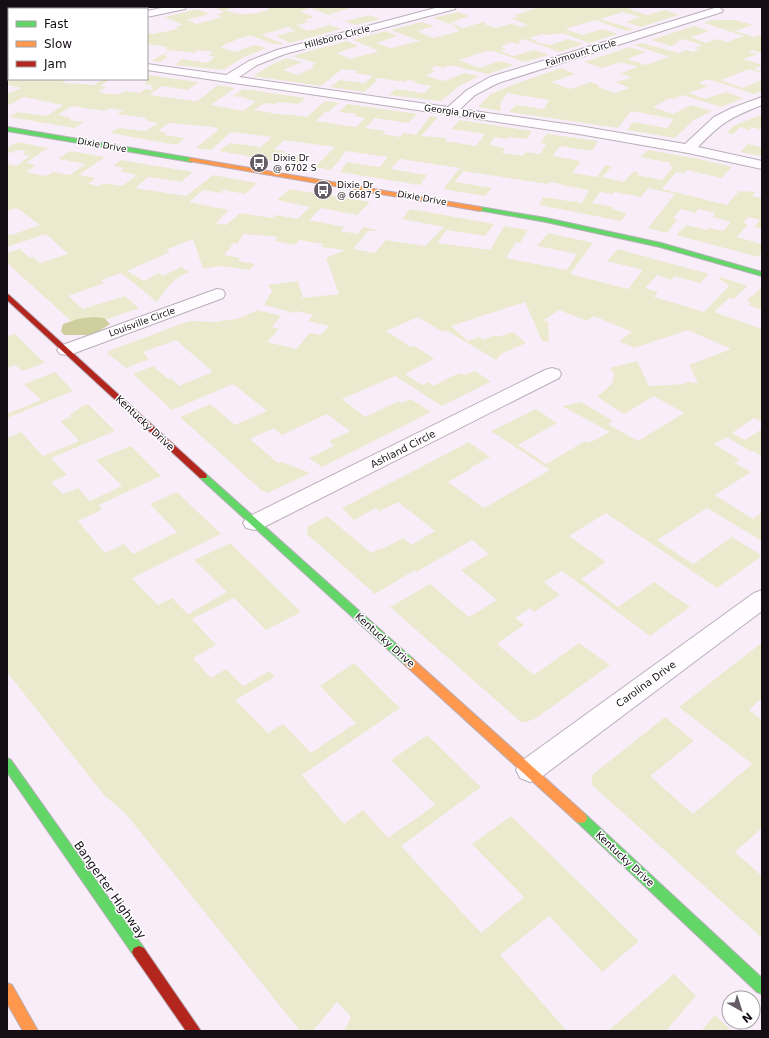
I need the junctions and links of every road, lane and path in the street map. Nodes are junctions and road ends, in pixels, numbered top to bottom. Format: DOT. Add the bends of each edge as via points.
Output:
graph roads {
  1 [pos="181,7"];
  2 [pos="451,7"];
  3 [pos="718,10"];
  4 [pos="148,14"];
  5 [pos="148,67"];
  6 [pos="228,79"];
  7 [pos="762,101"];
  8 [pos="452,111"];
  9 [pos="7,128"];
  10 [pos="688,149"];
  11 [pos="762,165"];
  12 [pos="762,274"];
  13 [pos="217,294"];
  14 [pos="7,296"];
  15 [pos="66,350"];
  16 [pos="552,374"];
  17 [pos="254,523"];
  18 [pos="762,599"];
  19 [pos="7,763"];
  20 [pos="530,770"];
  21 [pos="762,987"];
  22 [pos="7,990"];
  23 [pos="31,1031"];
  24 [pos="194,1031"];
  1 -- 4 [label="street"];
  2 -- 6 [label="street, Hillsboro Circle" via="281,52 253,63"];
  3 -- 8 [label="street, Fairmount Circle" via="494,80 465,96"];
  5 -- 6 [label="street, Georgia Drive"];
  6 -- 8 [label="street, Georgia Drive"];
  7 -- 10 [label="street" via="714,123"];
  8 -- 10 [label="street, Georgia Drive"];
  9 -- 12 [label="main road, Dixie Drive" via="546,220 654,243"];
  10 -- 11 [label="street, Georgia Drive"];
  13 -- 15 [label="street, Louisville Circle"];
  14 -- 15 [label="main road, Kentucky Drive"];
  15 -- 17 [label="main road, Kentucky Drive"];
  16 -- 17 [label="street, Ashland Circle"];
  17 -- 20 [label="main road, Kentucky Drive"];
  18 -- 20 [label="street, Carolina Drive"];
  19 -- 24 [label="main road, Bangerter Highway"];
  20 -- 21 [label="main road, Kentucky Drive"];
  22 -- 23 [label="main road"];
}
